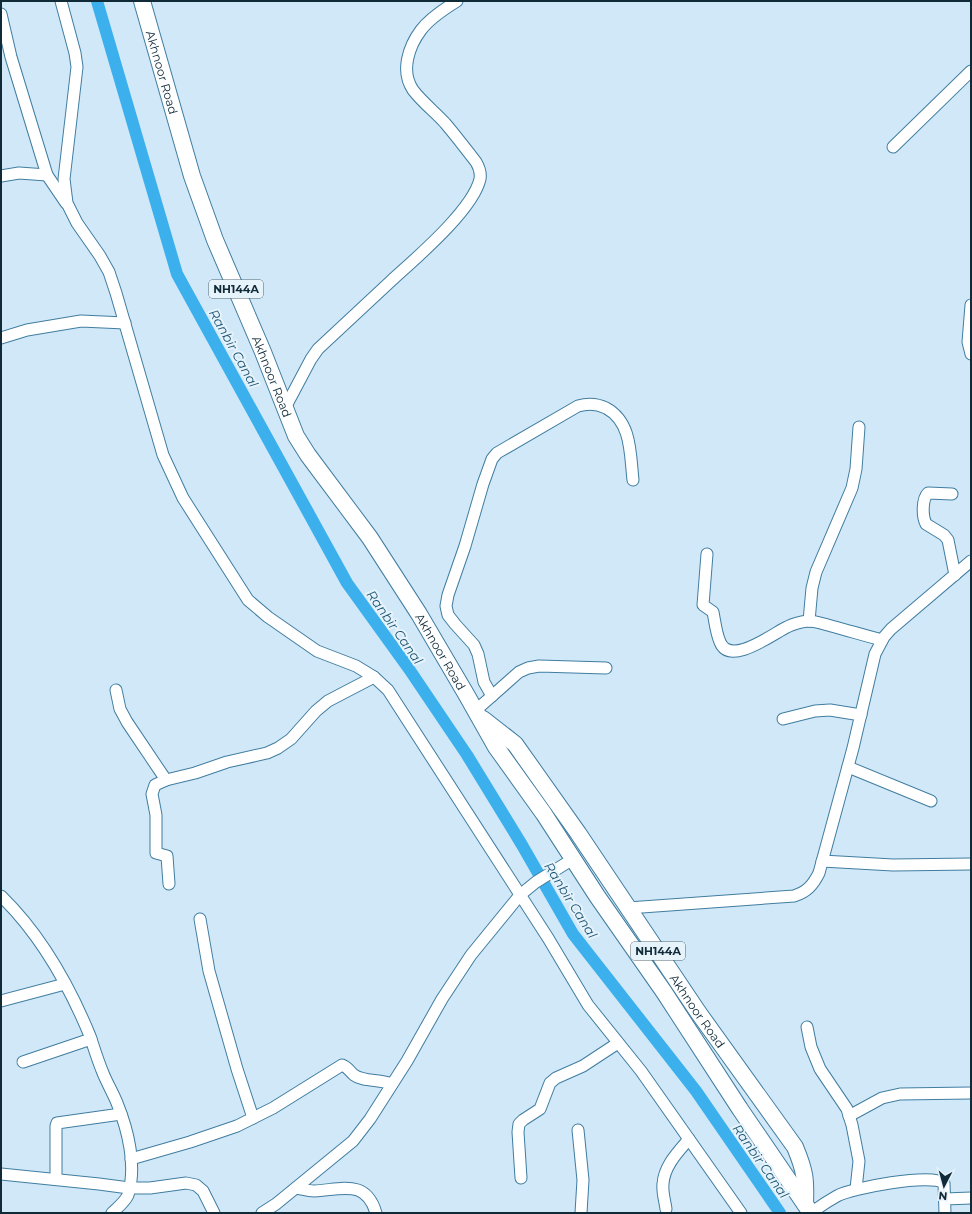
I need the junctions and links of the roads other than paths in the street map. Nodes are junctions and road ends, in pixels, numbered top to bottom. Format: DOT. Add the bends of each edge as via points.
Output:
graph roads {
  1 [pos="60,1"];
  2 [pos="142,1"];
  3 [pos="457,1"];
  4 [pos="1,14"];
  5 [pos="971,71"];
  6 [pos="894,147"];
  7 [pos="47,175"];
  8 [pos="1,176"];
  9 [pos="67,203"];
  10 [pos="971,305"];
  11 [pos="125,323"];
  12 [pos="1,338"];
  13 [pos="971,354"];
  14 [pos="284,408"];
  15 [pos="859,427"];
  16 [pos="633,480"];
  17 [pos="952,494"];
  18 [pos="707,554"];
  19 [pos="971,562"];
  20 [pos="955,575"];
  21 [pos="808,621"];
  22 [pos="882,640"];
  23 [pos="606,668"];
  24 [pos="374,677"];
  25 [pos="116,690"];
  26 [pos="492,696"];
  27 [pos="477,713"];
  28 [pos="861,715"];
  29 [pos="783,719"];
  30 [pos="848,767"];
  31 [pos="166,780"];
  32 [pos="931,801"];
  33 [pos="573,859"];
  34 [pos="822,861"];
  35 [pos="971,864"];
  36 [pos="169,884"];
  37 [pos="520,895"];
  38 [pos="1,896"];
  39 [pos="628,908"];
  40 [pos="200,919"];
  41 [pos="65,984"];
  42 [pos="1,1001"];
  43 [pos="807,1027"];
  44 [pos="91,1039"];
  45 [pos="618,1043"];
  46 [pos="23,1062"];
  47 [pos="392,1084"];
  48 [pos="971,1093"];
  49 [pos="121,1114"];
  50 [pos="849,1116"];
  51 [pos="254,1118"];
  52 [pos="578,1130"];
  53 [pos="689,1139"];
  54 [pos="131,1159"];
  55 [pos="1,1174"];
  56 [pos="521,1178"];
  57 [pos="56,1180"];
  58 [pos="129,1188"];
  59 [pos="296,1188"];
  60 [pos="856,1189"];
  61 [pos="971,1198"];
  62 [pos="946,1199"];
  63 [pos="666,1209"];
  64 [pos="809,1210"];
  65 [pos="112,1213"];
  66 [pos="214,1213"];
  67 [pos="262,1213"];
  68 [pos="376,1213"];
  69 [pos="581,1213"];
  70 [pos="741,1213"];
  71 [pos="945,1213"];
  1 -- 9 [label="street" via="77,67 64,178"];
  2 -- 14 [label="highway, Akhnoor Road / NH144A" via="194,182"];
  3 -- 14 [label="street" via="421,29 409,52 408,76 413,89 445,123 476,162 480,179 464,209 432,244 318,349"];
  4 -- 7 [label="street" via="11,57"];
  5 -- 6 [label="street"];
  7 -- 8 [label="street" via="19,173"];
  7 -- 9 [label="street"];
  9 -- 11 [label="street" via="108,272"];
  10 -- 13 [label="street" via="968,338"];
  11 -- 12 [label="street" via="74,322 26,330"];
  11 -- 24 [label="street" via="163,454 183,498 248,600 317,651 356,666"];
  14 -- 27 [label="highway, Akhnoor Road / NH144A" via="296,436 308,455 380,552 420,614"];
  15 -- 21 [label="street" via="852,488 816,572"];
  16 -- 26 [label="street" via="630,450 620,418 613,411 595,404 578,406 497,453 492,459 446,606 448,615 474,645 484,682"];
  17 -- 20 [label="street" via="928,493 923,515 926,524 948,540"];
  18 -- 21 [label="street" via="703,605 713,612 720,643 730,651 751,647 787,627"];
  19 -- 20 [label="street"];
  20 -- 22 [label="street" via="891,629"];
  21 -- 22 [label="street"];
  22 -- 28 [label="street" via="875,654"];
  23 -- 26 [label="street" via="528,668 519,672"];
  24 -- 31 [label="street" via="328,701 291,739 278,748"];
  24 -- 37 [label="street" via="388,690"];
  25 -- 31 [label="street" via="120,709 127,722"];
  26 -- 27 [label="street"];
  27 -- 33 [label="highway, Akhnoor Road / NH144A" via="496,747"];
  27 -- 39 [label="highway, Akhnoor Road / NH144A" via="515,744"];
  28 -- 29 [label="street" via="830,710"];
  28 -- 30 [label="street"];
  30 -- 32 [label="street"];
  30 -- 34 [label="street"];
  31 -- 36 [label="street" via="156,785 152,794 156,815 156,853 167,856"];
  33 -- 37 [label="street"];
  33 -- 64 [label="highway, Akhnoor Road / NH144A"];
  34 -- 35 [label="street" via="893,865"];
  34 -- 39 [label="street" via="819,873 808,890 794,896"];
  37 -- 45 [label="street" via="588,1005"];
  37 -- 47 [label="street" via="471,955"];
  38 -- 41 [label="street" via="40,942"];
  39 -- 64 [label="highway, Akhnoor Road / NH144A" via="795,1148 804,1167"];
  40 -- 51 [label="street" via="209,970 237,1069"];
  41 -- 42 [label="street"];
  41 -- 44 [label="street"];
  43 -- 50 [label="street" via="811,1047 820,1069"];
  44 -- 46 [label="street"];
  44 -- 49 [label="street" via="100,1067"];
  45 -- 53 [label="street"];
  45 -- 56 [label="street" via="583,1066 556,1078 550,1083 540,1109 520,1124 518,1132"];
  47 -- 51 [label="street" via="362,1079 342,1065"];
  47 -- 59 [label="street" via="353,1141"];
  48 -- 50 [label="street" via="900,1094 882,1098"];
  49 -- 54 [label="street"];
  49 -- 57 [label="street" via="57,1123"];
  50 -- 60 [label="street" via="859,1161"];
  51 -- 54 [label="street" via="190,1142"];
  52 -- 69 [label="street" via="583,1180"];
  53 -- 63 [label="street" via="664,1174 662,1185"];
  53 -- 70 [label="street"];
  54 -- 58 [label="street"];
  55 -- 57 [label="street"];
  57 -- 58 [label="street"];
  58 -- 65 [label="street" via="127,1198"];
  58 -- 66 [label="street" via="186,1183 196,1185 203,1191"];
  59 -- 67 [label="street"];
  59 -- 68 [label="street" via="313,1191 348,1188 360,1191 368,1197"];
  60 -- 62 [label="street" via="908,1180 931,1179 944,1183"];
  60 -- 64 [label="street"];
  61 -- 62 [label="street"];
  62 -- 71 [label="street"];
}
